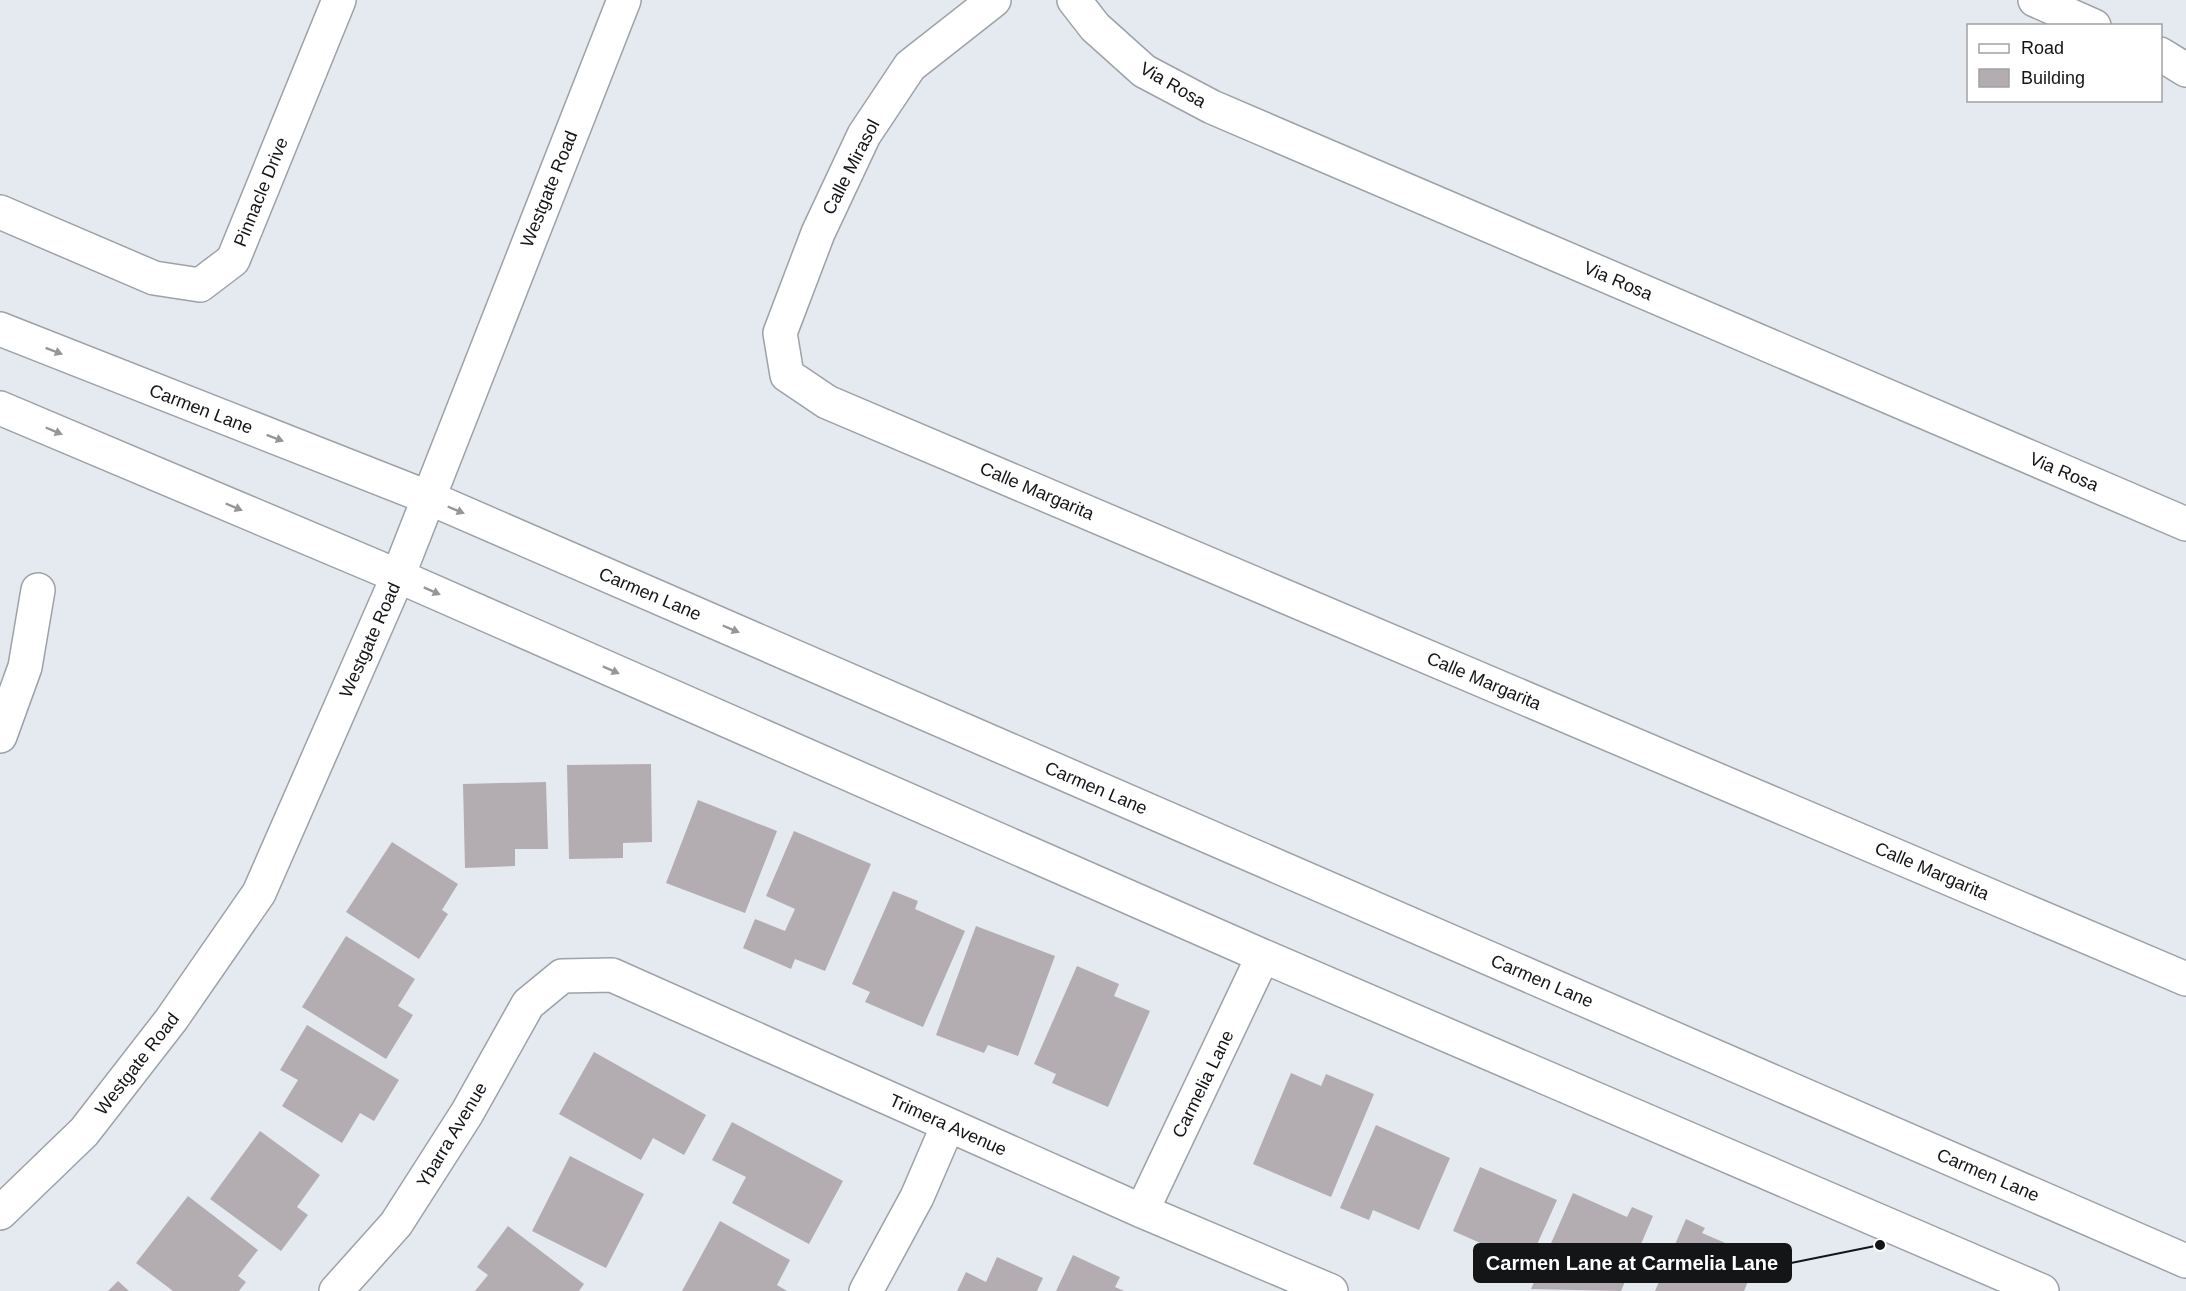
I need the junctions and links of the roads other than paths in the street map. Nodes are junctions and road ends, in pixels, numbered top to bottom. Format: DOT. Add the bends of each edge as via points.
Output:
graph roads {
  1 [pos="339,0"];
  2 [pos="624,0"];
  3 [pos="994,0"];
  4 [pos="1074,0"];
  5 [pos="2035,0"];
  6 [pos="2089,24"];
  7 [pos="2162,55"];
  8 [pos="2186,70"];
  9 [pos="0,212"];
  10 [pos="0,329"];
  11 [pos="787,375"];
  12 [pos="0,408"];
  13 [pos="427,497"];
  14 [pos="2186,524"];
  15 [pos="398,576"];
  16 [pos="38,590"];
  17 [pos="0,736"];
  18 [pos="1263,956"];
  19 [pos="562,976"];
  20 [pos="2186,979"];
  21 [pos="948,1125"];
  22 [pos="1142,1211"];
  23 [pos="0,1213"];
  24 [pos="2186,1261"];
  25 [pos="336,1291"];
  26 [pos="866,1291"];
  27 [pos="1331,1291"];
  28 [pos="2042,1291"];
  1 -- 9 [label="street, Pinnacle Drive" via="233,260 200,285 154,278"];
  2 -- 13 [label="street, Westgate Road"];
  3 -- 11 [label="street, Calle Mirasol" via="910,66 864,135 818,233 780,333"];
  4 -- 14 [label="street, Via Rosa" via="1095,27 1144,71 1212,107"];
  5 -- 6 [label="street"];
  7 -- 8 [label="street"];
  10 -- 13 [label="street, Carmen Lane, one-way"];
  11 -- 20 [label="street, Calle Margarita" via="827,402"];
  12 -- 15 [label="street, one-way"];
  13 -- 15 [label="street, Westgate Road"];
  13 -- 24 [label="street, Carmen Lane, one-way"];
  15 -- 18 [label="street, one-way"];
  15 -- 23 [label="street, Westgate Road" via="259,893 171,1020 84,1132"];
  16 -- 17 [label="street" via="26,667"];
  18 -- 22 [label="street, Carmelia Lane"];
  18 -- 28 [label="street"];
  19 -- 21 [label="street, Trimera Avenue" via="612,975"];
  19 -- 25 [label="street, Ybarra Avenue" via="528,1004 467,1113 396,1224"];
  21 -- 22 [label="street, Trimera Avenue"];
  21 -- 26 [label="street" via="917,1197"];
  22 -- 27 [label="street, Trimera Avenue"];
}
